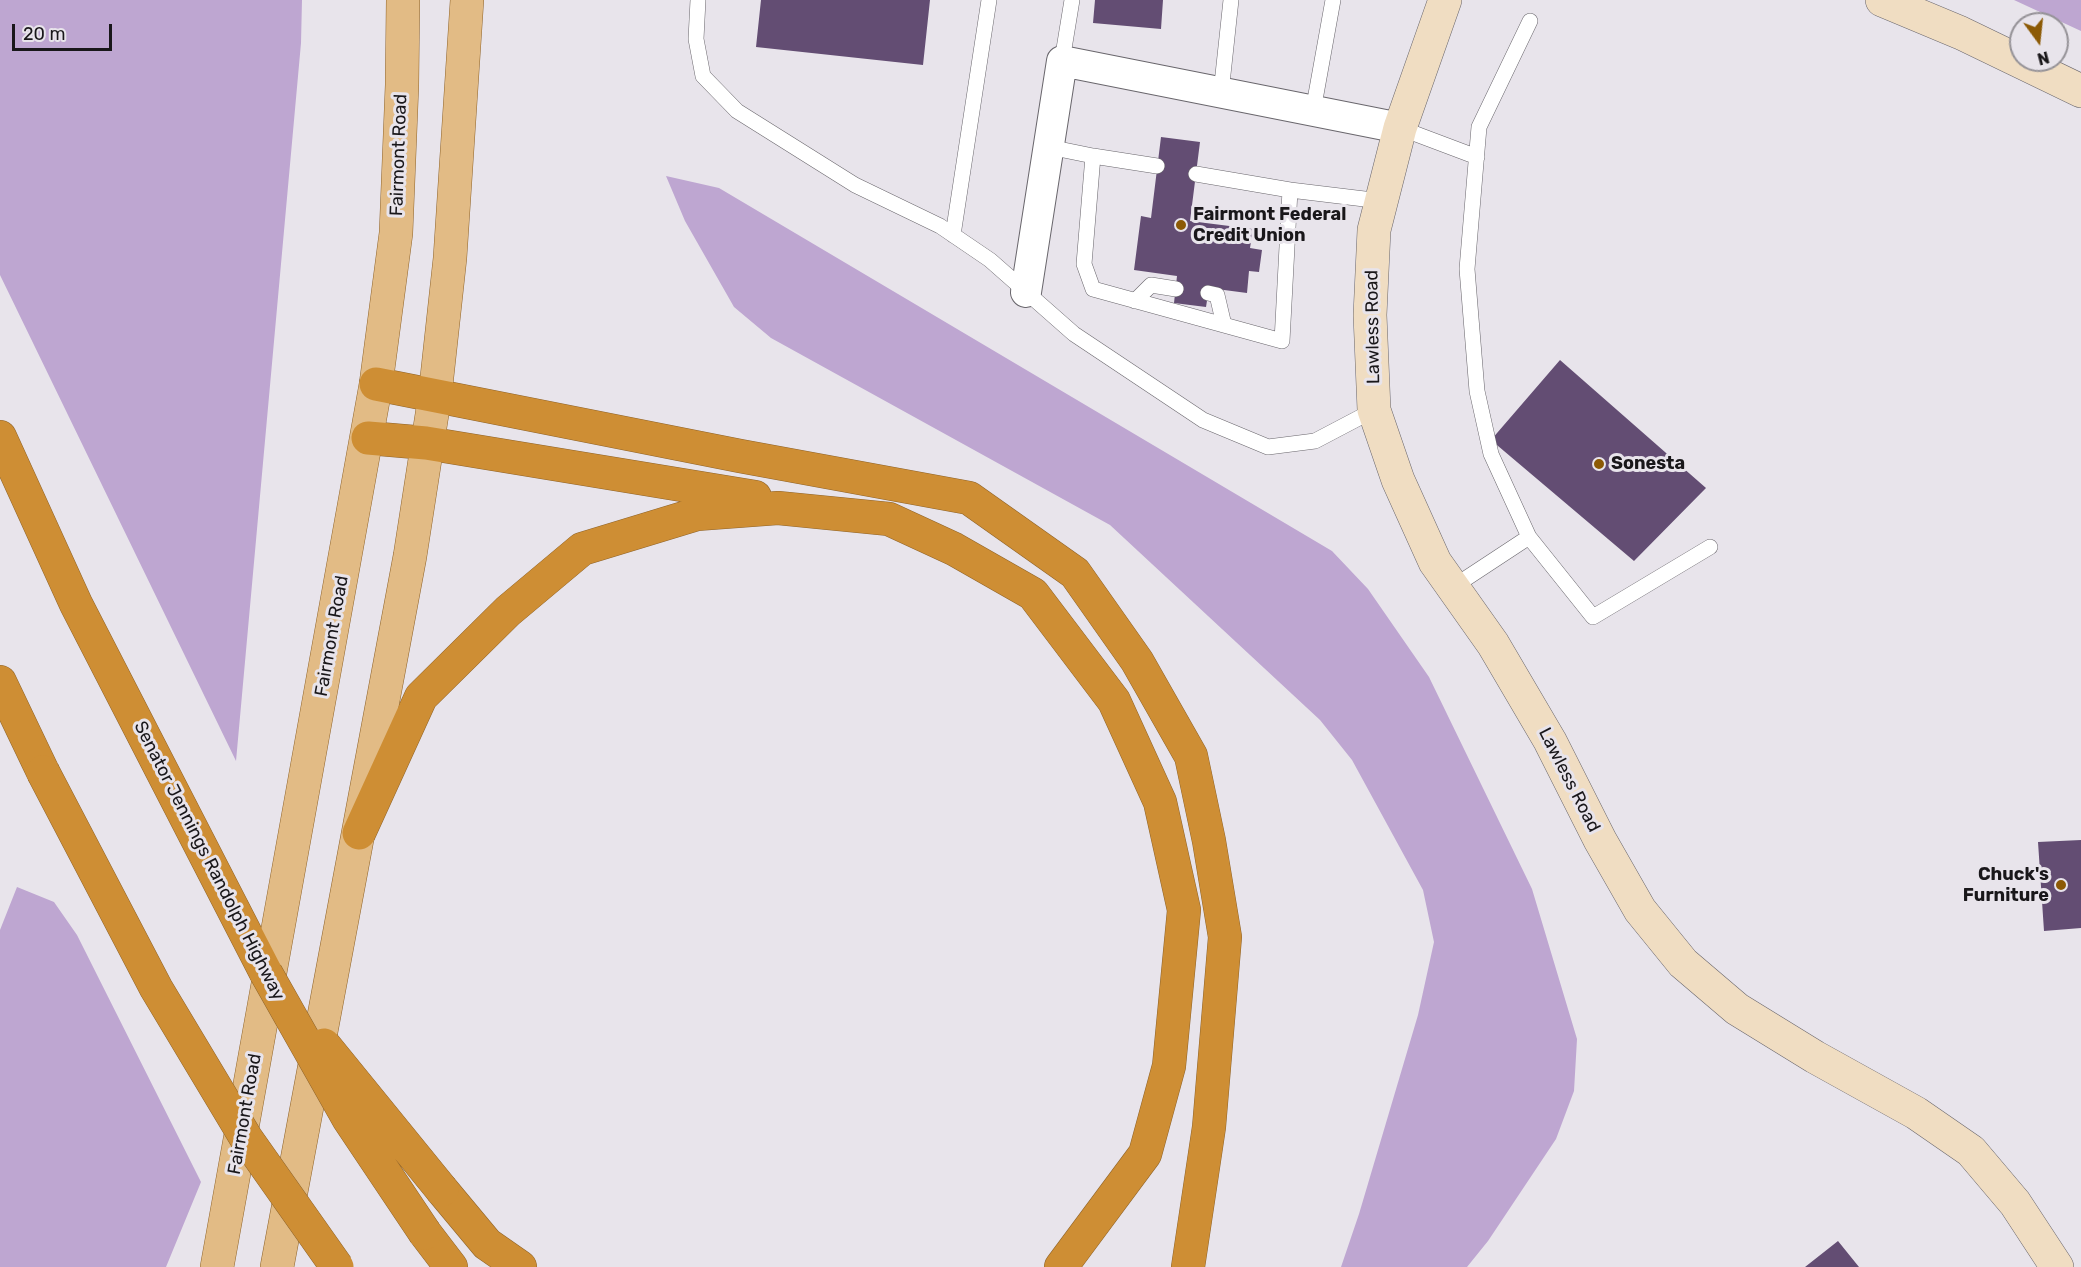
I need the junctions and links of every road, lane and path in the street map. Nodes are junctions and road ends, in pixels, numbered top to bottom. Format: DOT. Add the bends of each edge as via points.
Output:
graph roads {
  1 [pos="403,0"];
  2 [pos="467,0"];
  3 [pos="698,0"];
  4 [pos="989,0"];
  5 [pos="1231,0"];
  6 [pos="1333,0"];
  7 [pos="1445,0"];
  8 [pos="1882,0"];
  9 [pos="1073,3"];
  10 [pos="1530,21"];
  11 [pos="1062,61"];
  12 [pos="2081,91"];
  13 [pos="1221,93"];
  14 [pos="1312,111"];
  15 [pos="1400,128"];
  16 [pos="1049,147"];
  17 [pos="1093,156"];
  18 [pos="1477,157"];
  19 [pos="1157,166"];
  20 [pos="1196,174"];
  21 [pos="1290,190"];
  22 [pos="1381,201"];
  23 [pos="953,235"];
  24 [pos="1176,289"];
  25 [pos="1026,292"];
  26 [pos="1208,293"];
  27 [pos="1135,301"];
  28 [pos="1224,325"];
  29 [pos="376,384"];
  30 [pos="435,395"];
  31 [pos="1374,410"];
  32 [pos="0,437"];
  33 [pos="368,438"];
  34 [pos="426,443"];
  35 [pos="889,519"];
  36 [pos="1529,537"];
  37 [pos="1710,547"];
  38 [pos="1453,587"];
  39 [pos="0,682"];
  40 [pos="359,833"];
  41 [pos="266,974"];
  42 [pos="217,1267"];
  43 [pos="277,1267"];
  44 [pos="337,1267"];
  45 [pos="451,1267"];
  46 [pos="520,1267"];
  47 [pos="1061,1267"];
  48 [pos="1188,1267"];
  49 [pos="2057,1267"];
  1 -- 29 [label="main road, Fairmont Road" via="396,233"];
  2 -- 30 [label="main road" via="450,258"];
  3 -- 23 [label="lane" via="696,39 703,76 737,111 855,185"];
  4 -- 23 [label="lane"];
  5 -- 13 [label="lane"];
  6 -- 14 [label="lane"];
  7 -- 15 [label="street, Lawless Road"];
  8 -- 12 [label="street"];
  9 -- 11 [label="lane"];
  10 -- 18 [label="lane" via="1479,127"];
  11 -- 13 [label="street"];
  11 -- 16 [label="street"];
  13 -- 14 [label="street"];
  14 -- 15 [label="street"];
  15 -- 18 [label="lane"];
  15 -- 22 [label="street, Lawless Road"];
  16 -- 17 [label="lane"];
  16 -- 25 [label="street"];
  17 -- 19 [label="lane"];
  17 -- 27 [label="lane" via="1084,264 1093,290"];
  18 -- 36 [label="lane" via="1467,269 1477,391 1491,454"];
  20 -- 21 [label="lane"];
  21 -- 22 [label="lane"];
  21 -- 28 [label="lane" via="1282,341"];
  22 -- 31 [label="street, Lawless Road" via="1374,230 1370,315"];
  23 -- 25 [label="lane" via="990,260"];
  24 -- 27 [label="lane" via="1151,285"];
  25 -- 31 [label="lane" via="1074,334 1203,420 1268,447 1315,441"];
  26 -- 28 [label="lane" via="1217,295"];
  27 -- 28 [label="lane"];
  29 -- 30 [label="highway"];
  29 -- 33 [label="main road, Fairmont Road"];
  30 -- 34 [label="main road"];
  30 -- 48 [label="highway" via="969,498 1075,573 1137,661 1191,756 1225,937 1209,1127"];
  31 -- 38 [label="street, Lawless Road" via="1398,480 1435,562"];
  32 -- 41 [label="highway, Senator Jennings Randolph Highway" via="76,604"];
  33 -- 34 [label="highway"];
  33 -- 42 [label="main road, Fairmont Road"];
  34 -- 35 [label="highway"];
  34 -- 40 [label="main road" via="410,556"];
  35 -- 40 [label="highway" via="778,508 697,514 582,549 508,611 421,697"];
  35 -- 47 [label="highway" via="954,549 1033,594 1114,701 1160,802 1184,910 1169,1066 1145,1154"];
  36 -- 37 [label="lane" via="1593,617"];
  36 -- 38 [label="lane"];
  38 -- 49 [label="street, Lawless Road" via="1493,644 1550,741 1640,910 1683,963 1737,1009 1916,1113 1971,1151 2015,1203"];
  39 -- 44 [label="highway, bridge" via="156,988 246,1138"];
  40 -- 43 [label="main road"];
  41 -- 45 [label="highway, Senator Jennings Randolph Highway, bridge" via="348,1118"];
  41 -- 46 [label="highway, bridge" via="487,1244"];
}
